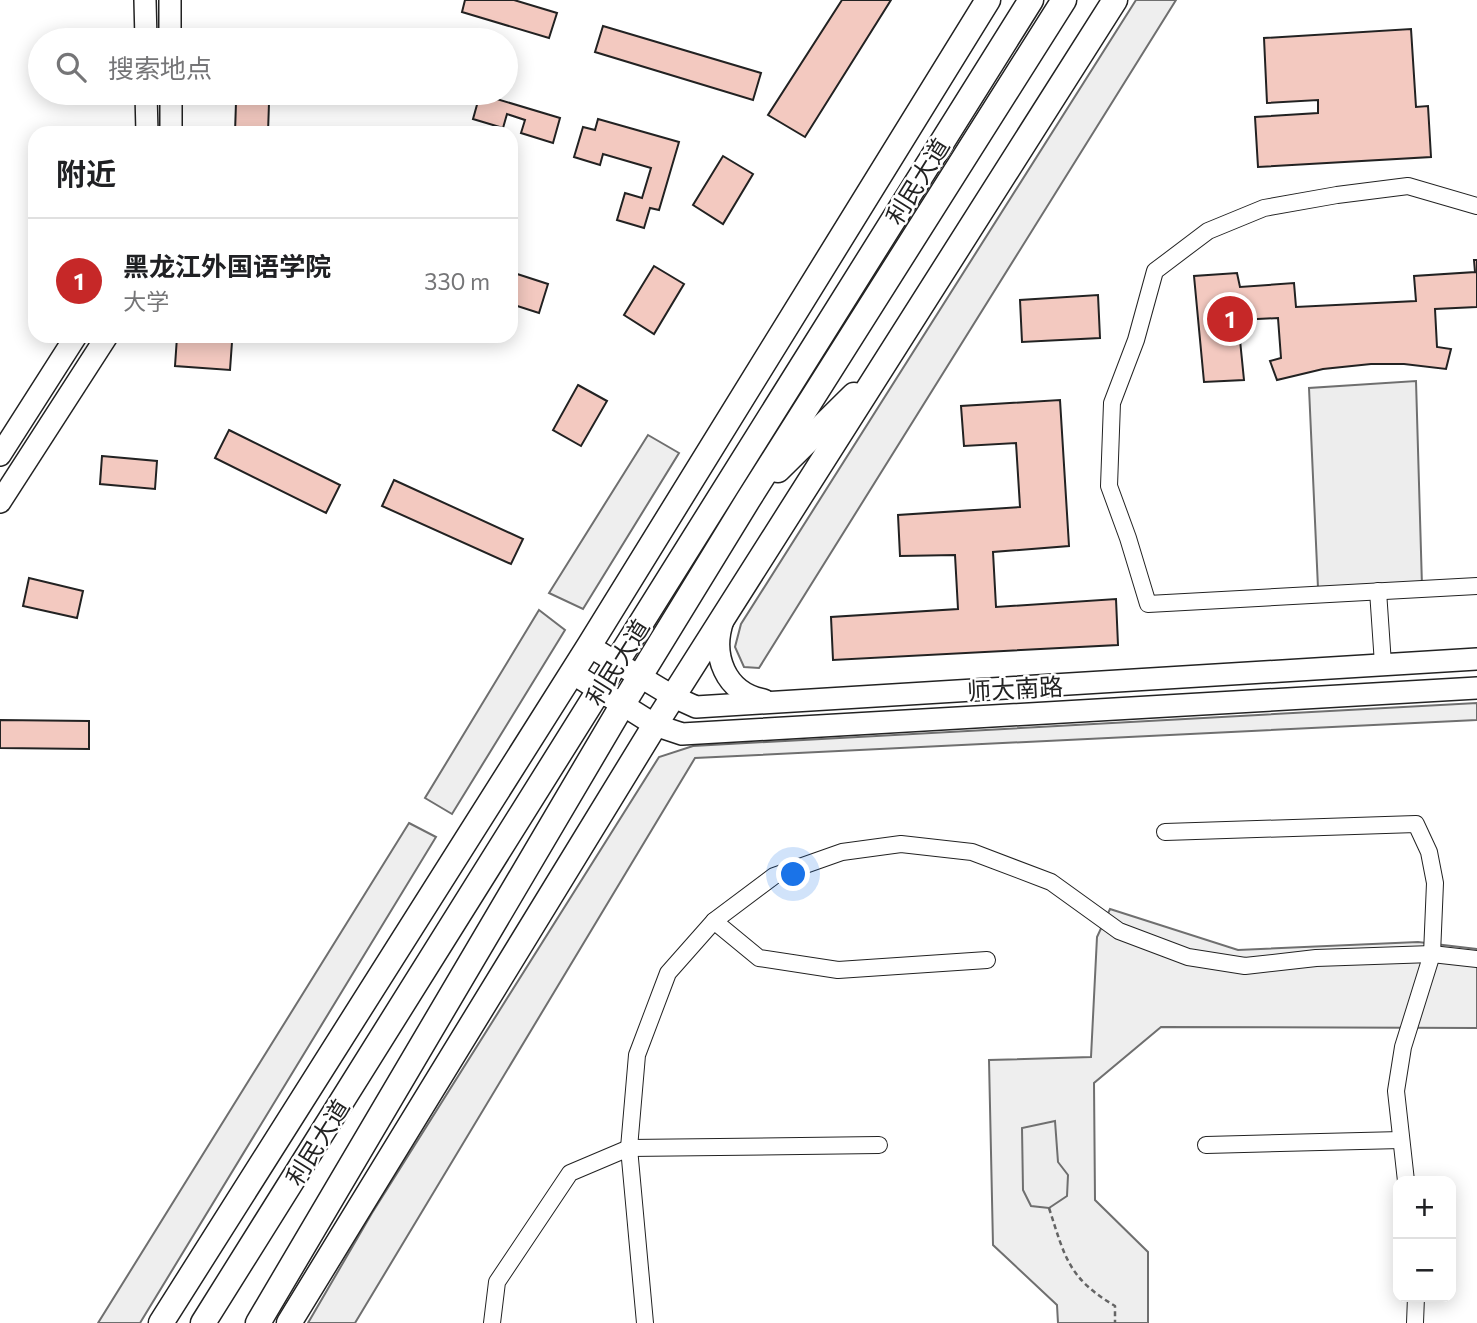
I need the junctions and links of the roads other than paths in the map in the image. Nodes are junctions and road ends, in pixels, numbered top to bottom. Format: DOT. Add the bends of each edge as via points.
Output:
graph roads {
  1 [pos="145,0"];
  2 [pos="170,0"];
  3 [pos="988,0"];
  4 [pos="1031,0"];
  5 [pos="1064,0"];
  6 [pos="1115,0"];
  7 [pos="145,28"];
  8 [pos="170,28"];
  9 [pos="146,105"];
  10 [pos="171,105"];
  11 [pos="147,126"];
  12 [pos="172,126"];
  13 [pos="1477,206"];
  14 [pos="823,331"];
  15 [pos="72,343"];
  16 [pos="102,343"];
  17 [pos="886,364"];
  18 [pos="712,446"];
  19 [pos="0,455"];
  20 [pos="748,500"];
  21 [pos="0,502"];
  22 [pos="1477,586"];
  23 [pos="1378,591"];
  24 [pos="723,620"];
  25 [pos="589,646"];
  26 [pos="1477,659"];
  27 [pos="617,662"];
  28 [pos="1383,664"];
  29 [pos="572,673"];
  30 [pos="640,677"];
  31 [pos="1477,688"];
  32 [pos="600,690"];
  33 [pos="674,697"];
  34 [pos="777,702"];
  35 [pos="623,704"];
  36 [pos="656,725"];
  37 [pos="1164,832"];
  38 [pos="714,921"];
  39 [pos="1432,954"];
  40 [pos="1477,959"];
  41 [pos="987,960"];
  42 [pos="1401,1140"];
  43 [pos="879,1145"];
  44 [pos="1206,1145"];
  45 [pos="629,1148"];
  46 [pos="1405,1176"];
  47 [pos="1416,1302"];
  48 [pos="161,1323"];
  49 [pos="203,1323"];
  50 [pos="258,1323"];
  51 [pos="289,1323"];
  52 [pos="492,1323"];
  53 [pos="645,1323"];
  54 [pos="1415,1323"];
  1 -- 7 [label="main road"];
  2 -- 8 [label="main road"];
  3 -- 18 [label="highway"];
  4 -- 14 [label="highway, 利民大道"];
  5 -- 20 [label="highway, 利民大道"];
  6 -- 17 [label="highway"];
  9 -- 11 [label="main road"];
  10 -- 12 [label="main road"];
  13 -- 23 [label="street" via="1408,186 1264,208 1208,231 1155,271 1112,403 1109,486 1148,604"];
  14 -- 18 [label="highway"];
  14 -- 27 [label="highway, 利民大道"];
  15 -- 19 [label="main road"];
  16 -- 21 [label="main road"];
  17 -- 20 [label="highway"];
  17 -- 24 [label="highway"];
  18 -- 25 [label="highway"];
  20 -- 30 [label="highway, 利民大道"];
  22 -- 23 [label="street"];
  23 -- 28 [label="street"];
  24 -- 33 [label="highway"];
  24 -- 34 [label="main road" via="718,650 728,676 751,698"];
  25 -- 27 [label="main road, 师大南路"];
  25 -- 29 [label="highway"];
  26 -- 28 [label="main road, 师大南路"];
  27 -- 30 [label="main road, 师大南路"];
  27 -- 32 [label="highway, 利民大道"];
  28 -- 34 [label="main road, 师大南路"];
  29 -- 32 [label="main road, 师大南路"];
  29 -- 48 [label="highway"];
  30 -- 33 [label="main road, 师大南路"];
  30 -- 35 [label="highway, 利民大道"];
  31 -- 36 [label="main road, 师大南路" via="682,734"];
  32 -- 35 [label="main road, 师大南路"];
  32 -- 49 [label="highway, 利民大道"];
  33 -- 34 [label="main road, 师大南路" via="696,707"];
  33 -- 36 [label="highway"];
  35 -- 36 [label="main road, 师大南路"];
  35 -- 50 [label="highway, 利民大道"];
  36 -- 51 [label="highway"];
  37 -- 39 [label="street" via="1416,824 1429,852 1435,883"];
  38 -- 39 [label="street" via="774,876 842,852 901,844 972,852 1051,882 1119,931 1188,957 1245,967 1316,958"];
  38 -- 41 [label="street" via="759,958 838,970"];
  38 -- 45 [label="street" via="668,973 638,1055"];
  39 -- 40 [label="street"];
  39 -- 42 [label="street" via="1403,1047 1396,1091"];
  42 -- 44 [label="street"];
  42 -- 46 [label="street"];
  43 -- 45 [label="street"];
  45 -- 52 [label="street" via="570,1172 497,1282"];
  45 -- 53 [label="street"];
  47 -- 54 [label="street"];
}
